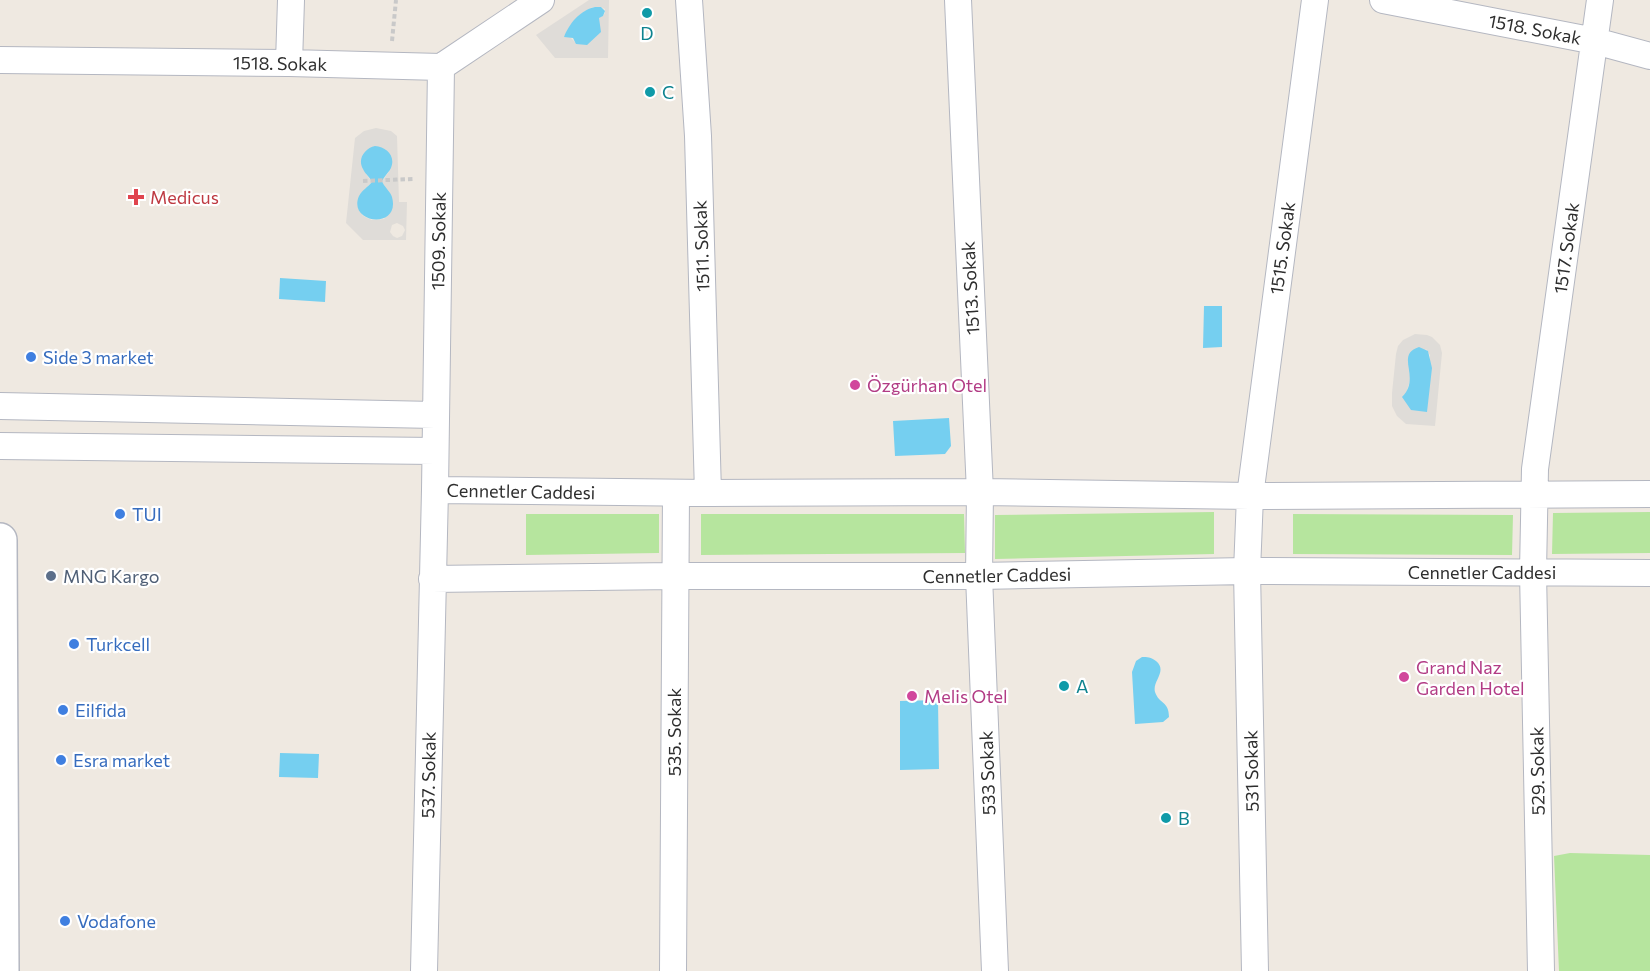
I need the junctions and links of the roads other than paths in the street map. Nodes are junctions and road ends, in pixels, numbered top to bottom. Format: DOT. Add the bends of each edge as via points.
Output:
graph roads {
  1 [pos="291,0"];
  2 [pos="541,0"];
  3 [pos="689,0"];
  4 [pos="958,0"];
  5 [pos="1315,0"];
  6 [pos="1383,0"];
  7 [pos="1600,0"];
  8 [pos="1594,41"];
  9 [pos="1650,56"];
  10 [pos="0,60"];
  11 [pos="289,63"];
  12 [pos="441,67"];
  13 [pos="0,406"];
  14 [pos="435,415"];
  15 [pos="0,447"];
  16 [pos="435,451"];
  17 [pos="435,490"];
  18 [pos="980,492"];
  19 [pos="676,493"];
  20 [pos="708,493"];
  21 [pos="1650,494"];
  22 [pos="1250,496"];
  23 [pos="1534,496"];
  24 [pos="0,540"];
  25 [pos="1248,571"];
  26 [pos="1533,572"];
  27 [pos="1650,573"];
  28 [pos="675,576"];
  29 [pos="979,576"];
  30 [pos="432,579"];
  31 [pos="2,971"];
  32 [pos="424,971"];
  33 [pos="673,971"];
  34 [pos="995,971"];
  35 [pos="1255,971"];
  36 [pos="1541,971"];
  1 -- 11 [label="street"];
  2 -- 12 [label="street"];
  3 -- 20 [label="street, 1511. Sokak" via="698,136"];
  4 -- 18 [label="street, 1513. Sokak"];
  5 -- 22 [label="street, 1515. Sokak"];
  6 -- 8 [label="street, 1518. Sokak"];
  7 -- 8 [label="street, 1517. Sokak"];
  8 -- 9 [label="street, 1518. Sokak"];
  8 -- 23 [label="street, 1517. Sokak"];
  10 -- 11 [label="street, 1518. Sokak"];
  11 -- 12 [label="street, 1518. Sokak"];
  12 -- 14 [label="street, 1509. Sokak"];
  13 -- 14 [label="street"];
  14 -- 16 [label="street, Cennetler Caddesi"];
  15 -- 16 [label="street"];
  16 -- 17 [label="street, Cennetler Caddesi"];
  17 -- 19 [label="street, Cennetler Caddesi"];
  17 -- 30 [label="street, Cennetler Caddesi"];
  18 -- 20 [label="street, Cennetler Caddesi"];
  18 -- 22 [label="street, Cennetler Caddesi"];
  18 -- 29 [label="street, 1513. Sokak"];
  19 -- 20 [label="street, Cennetler Caddesi"];
  19 -- 28 [label="street, 535. Sokak"];
  21 -- 23 [label="street, Cennetler Caddesi"];
  22 -- 23 [label="street, Cennetler Caddesi"];
  22 -- 25 [label="street, 1515. Sokak"];
  23 -- 26 [label="street, 1517. Sokak"];
  24 -- 31 [label="main road"];
  25 -- 26 [label="street, Cennetler Caddesi"];
  25 -- 29 [label="street, Cennetler Caddesi"];
  25 -- 35 [label="street, 531 Sokak"];
  26 -- 27 [label="street, Cennetler Caddesi"];
  26 -- 36 [label="street, 529. Sokak"];
  28 -- 29 [label="street, Cennetler Caddesi"];
  28 -- 30 [label="street, Cennetler Caddesi"];
  28 -- 33 [label="street, 535. Sokak"];
  29 -- 34 [label="street, 533 Sokak"];
  30 -- 32 [label="street, 537. Sokak"];
}
